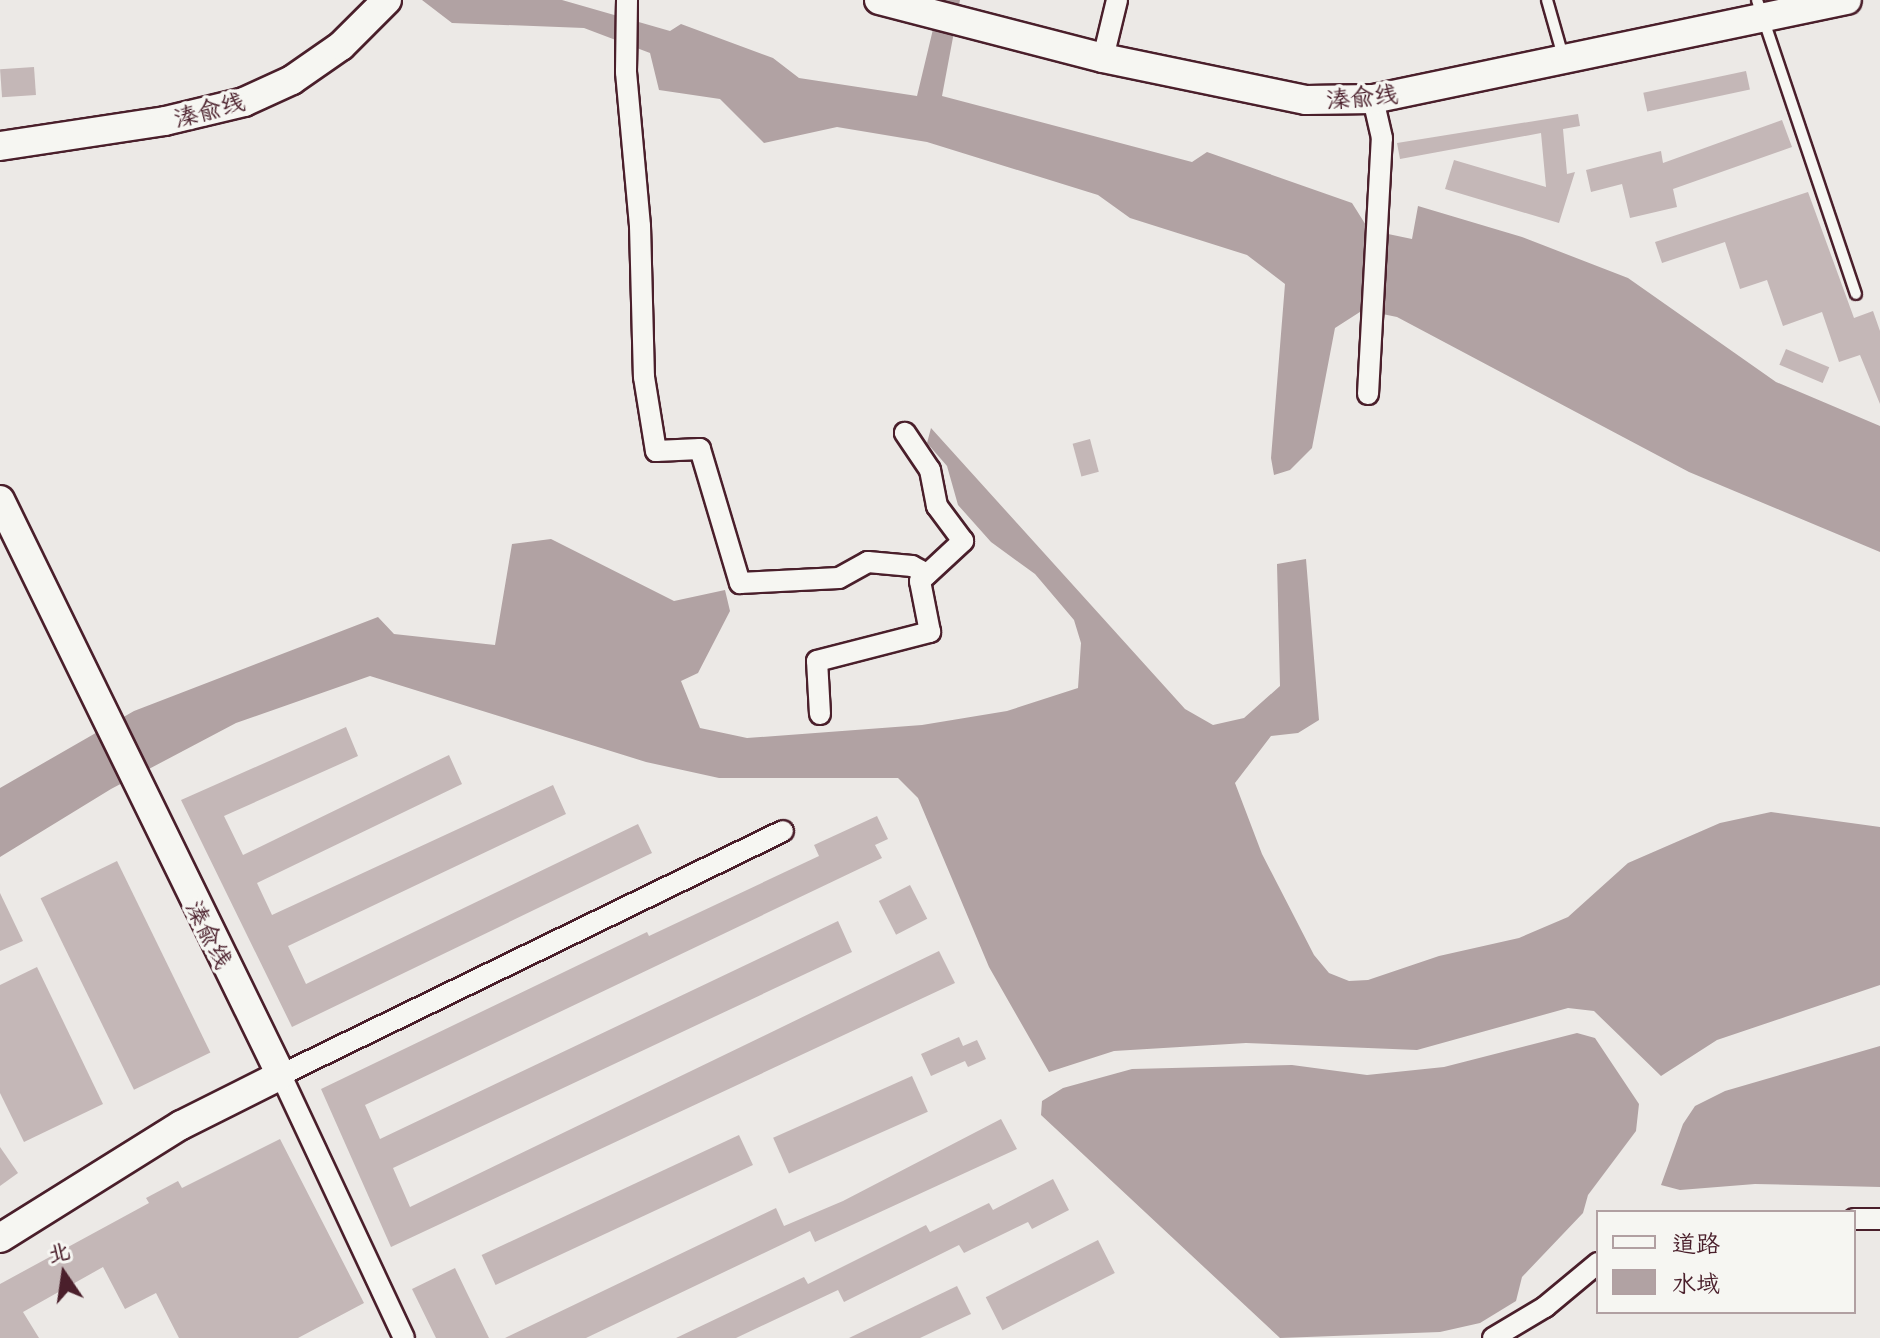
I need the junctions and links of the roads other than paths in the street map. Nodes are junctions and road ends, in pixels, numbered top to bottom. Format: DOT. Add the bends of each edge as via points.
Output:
graph roads {
  1 [pos="387,0"];
  2 [pos="879,0"];
  3 [pos="1117,0"];
  4 [pos="1547,0"];
  5 [pos="1847,0"];
  6 [pos="627,6"];
  7 [pos="1760,10"];
  8 [pos="1103,58"];
  9 [pos="1564,60"];
  10 [pos="1373,99"];
  11 [pos="0,146"];
  12 [pos="1856,294"];
  13 [pos="1368,394"];
  14 [pos="905,433"];
  15 [pos="0,500"];
  16 [pos="927,574"];
  17 [pos="820,714"];
  18 [pos="783,831"];
  19 [pos="281,1075"];
  20 [pos="1856,1219"];
  21 [pos="1880,1219"];
  22 [pos="0,1238"];
  23 [pos="1596,1265"];
  24 [pos="404,1338"];
  25 [pos="1493,1338"];
  1 -- 11 [label="main road, 溱俞线" via="341,46 292,80 244,102 165,121"];
  2 -- 8 [label="main road, 溱俞线"];
  3 -- 8 [label="street"];
  4 -- 9 [label="lane"];
  5 -- 7 [label="main road, 溱俞线"];
  6 -- 16 [label="street" via="626,72 640,226 644,377 656,451 700,449 740,583 839,578 868,562 912,566"];
  7 -- 9 [label="main road, 溱俞线"];
  7 -- 12 [label="lane"];
  8 -- 10 [label="main road, 溱俞线" via="1306,100"];
  9 -- 10 [label="main road, 溱俞线"];
  10 -- 13 [label="street" via="1382,138"];
  14 -- 16 [label="street" via="930,470 937,506 963,541"];
  15 -- 19 [label="main road, 溱俞线"];
  16 -- 17 [label="street" via="920,581 930,632 817,661"];
  18 -- 19 [label="street"];
  19 -- 22 [label="main road" via="181,1125"];
  19 -- 24 [label="street"];
  20 -- 21 [label="street"];
  23 -- 25 [label="street" via="1545,1307"];
}
